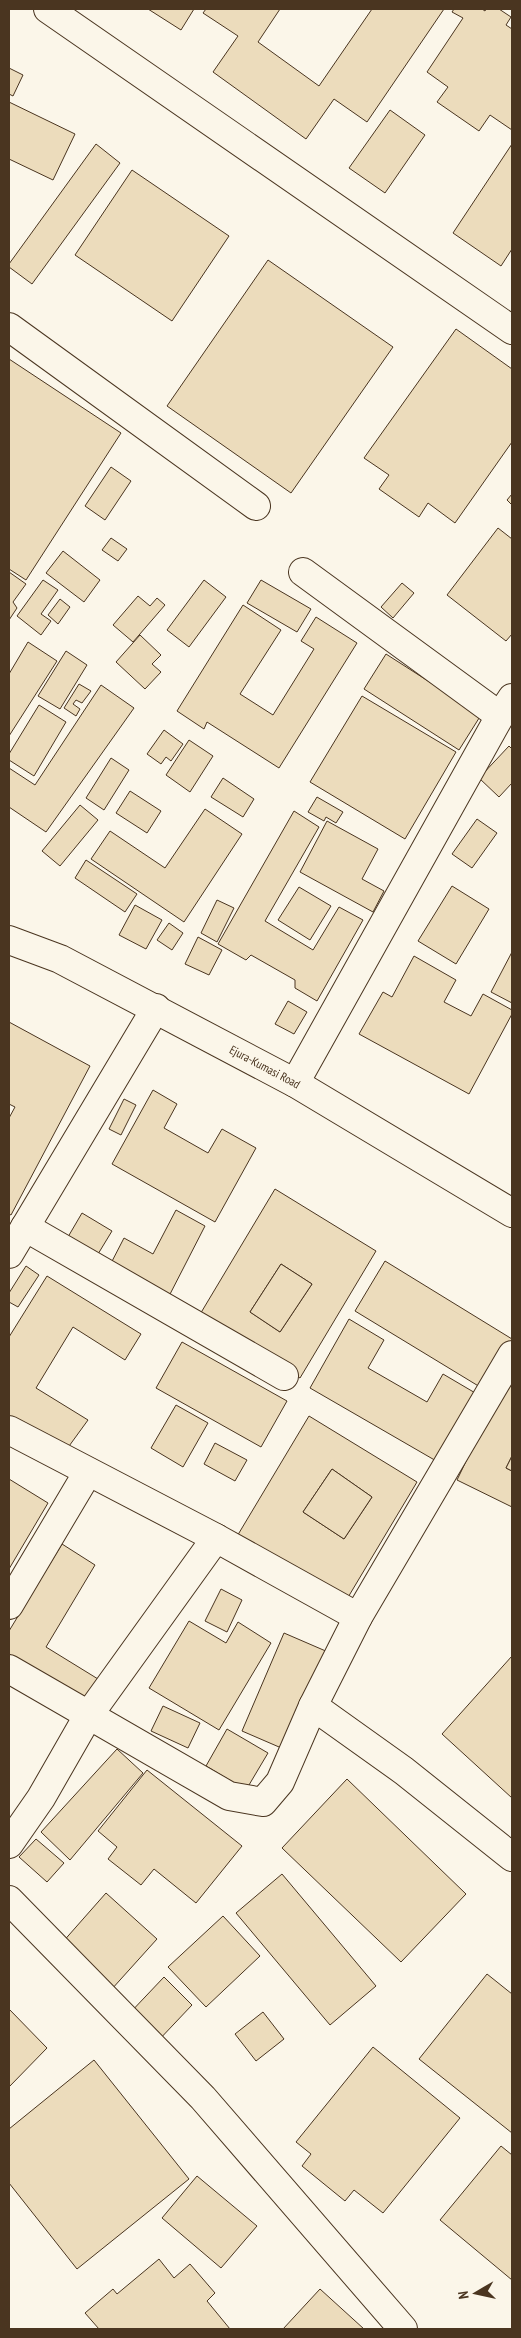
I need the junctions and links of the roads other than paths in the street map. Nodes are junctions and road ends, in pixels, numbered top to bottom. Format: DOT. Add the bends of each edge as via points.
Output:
graph roads {
  1 [pos="48,9"];
  2 [pos="9,328"];
  3 [pos="512,330"];
  4 [pos="256,506"];
  5 [pos="303,572"];
  6 [pos="506,707"];
  7 [pos="9,940"];
  8 [pos="156,1008"];
  9 [pos="295,1083"];
  10 [pos="512,1213"];
  11 [pos="25,1227"];
  12 [pos="9,1254"];
  13 [pos="512,1355"];
  14 [pos="284,1376"];
  15 [pos="9,1430"];
  16 [pos="88,1472"];
  17 [pos="216,1538"];
  18 [pos="9,1605"];
  19 [pos="358,1617"];
  20 [pos="9,1669"];
  21 [pos="313,1706"];
  22 [pos="88,1716"];
  23 [pos="9,1844"];
  24 [pos="512,1857"];
  25 [pos="9,1900"];
  26 [pos="402,2329"];
  1 -- 3 [label="street"];
  2 -- 4 [label="street"];
  5 -- 6 [label="street"];
  6 -- 9 [label="street"];
  7 -- 8 [label="street, Ejura-Kumasi Road" via="60,958"];
  8 -- 9 [label="street, Ejura-Kumasi Road"];
  8 -- 11 [label="street"];
  9 -- 10 [label="street, Ejura-Kumasi Road"];
  11 -- 12 [label="street"];
  11 -- 14 [label="street"];
  13 -- 19 [label="street"];
  15 -- 16 [label="street"];
  16 -- 17 [label="street"];
  16 -- 18 [label="street"];
  17 -- 19 [label="street"];
  17 -- 22 [label="street"];
  19 -- 21 [label="street"];
  20 -- 22 [label="street"];
  21 -- 22 [label="street" via="280,1782 263,1802 229,1796"];
  21 -- 24 [label="street"];
  22 -- 23 [label="street" via="41,1798"];
  25 -- 26 [label="street" via="203,2098"];
}
